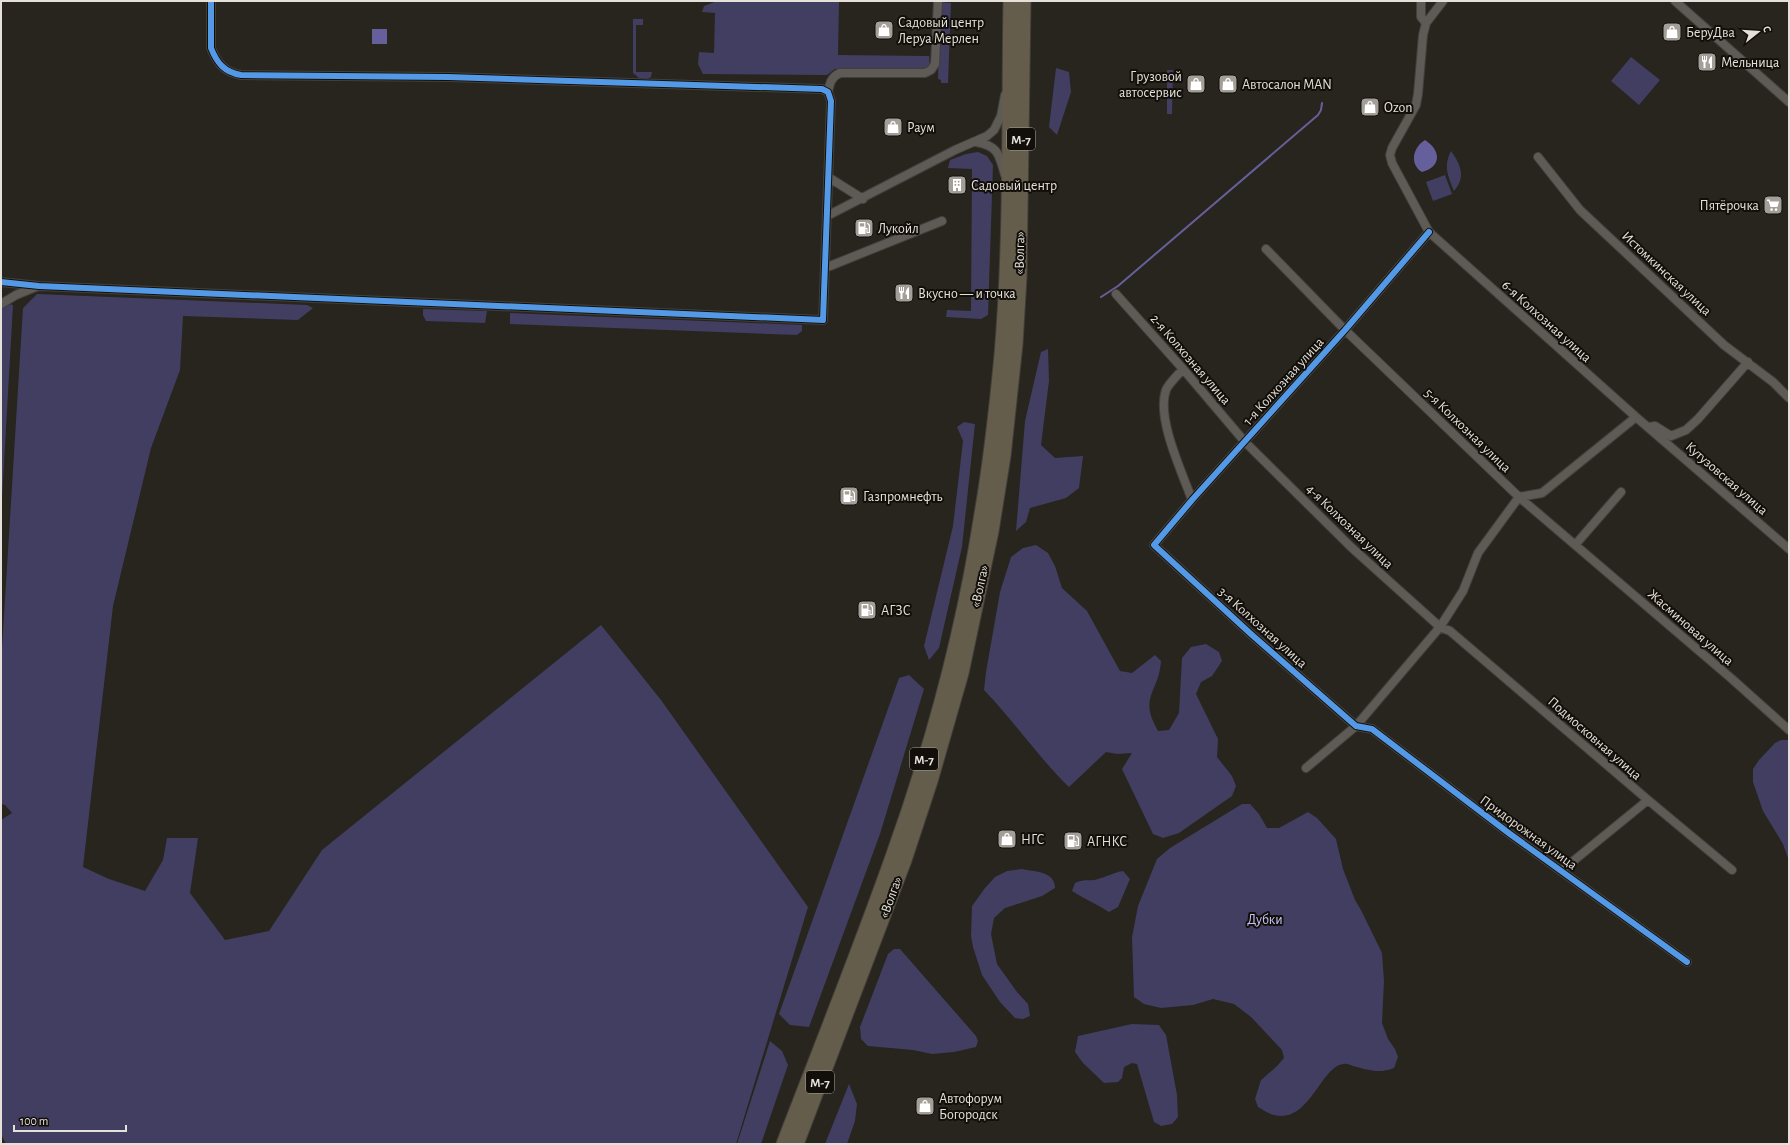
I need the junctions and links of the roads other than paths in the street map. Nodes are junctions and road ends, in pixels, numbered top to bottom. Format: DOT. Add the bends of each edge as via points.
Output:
graph roads {
  1 [pos="211,1"];
  2 [pos="938,1"];
  3 [pos="1011,1"];
  4 [pos="1023,1"];
  5 [pos="1421,1"];
  6 [pos="1443,1"];
  7 [pos="1676,1"];
  8 [pos="1426,23"];
  9 [pos="1010,69"];
  10 [pos="828,92"];
  11 [pos="1789,102"];
  12 [pos="976,142"];
  13 [pos="1538,157"];
  14 [pos="828,177"];
  15 [pos="1009,190"];
  16 [pos="863,199"];
  17 [pos="827,216"];
  18 [pos="942,221"];
  19 [pos="1429,232"];
  20 [pos="1266,249"];
  21 [pos="825,268"];
  22 [pos="1,282"];
  23 [pos="39,286"];
  24 [pos="1116,294"];
  25 [pos="1,304"];
  26 [pos="1345,330"];
  27 [pos="1748,362"];
  28 [pos="1184,368"];
  29 [pos="1789,398"];
  30 [pos="1636,417"];
  31 [pos="1649,428"];
  32 [pos="1245,442"];
  33 [pos="1621,492"];
  34 [pos="1519,497"];
  35 [pos="1192,500"];
  36 [pos="1154,545"];
  37 [pos="1576,545"];
  38 [pos="1789,549"];
  39 [pos="1440,627"];
  40 [pos="1356,726"];
  41 [pos="1789,730"];
  42 [pos="1306,768"];
  43 [pos="1648,800"];
  44 [pos="1561,870"];
  45 [pos="1732,870"];
  46 [pos="1687,962"];
  47 [pos="784,1144"];
  48 [pos="796,1144"];
  1 -- 10 [label="street" via="213,54 225,69 241,75 448,77 798,87"];
  2 -- 10 [label="street" via="935,64 932,70 925,74 840,73 830,81"];
  3 -- 9 [label="highway, «Волга» / М-7"];
  4 -- 48 [label="highway, «Волга» / М-7" via="1019,277 1015,344 991,531 961,673 930,782 904,860"];
  5 -- 8 [label="street" via="1421,17"];
  6 -- 8 [label="street"];
  7 -- 11 [label="street"];
  8 -- 19 [label="street" via="1417,100 1390,155"];
  9 -- 12 [label="street" via="1000,116 994,130"];
  9 -- 15 [label="highway, «Волга» / М-7"];
  10 -- 14 [label="street" via="831,102"];
  12 -- 15 [label="street" via="993,146 999,155"];
  12 -- 16 [label="street" via="955,150"];
  13 -- 27 [label="street, Истомкинская улица" via="1580,210 1724,345"];
  14 -- 16 [label="street"];
  14 -- 17 [label="street"];
  15 -- 47 [label="highway, «Волга» / М-7" via="1002,357 982,516 953,658 894,855"];
  16 -- 17 [label="street"];
  17 -- 21 [label="street"];
  18 -- 21 [label="street"];
  19 -- 26 [label="street, 1-я Колхозная улица"];
  19 -- 30 [label="street, 6-я Колхозная улица"];
  20 -- 26 [label="street, 5-я Колхозная улица"];
  21 -- 23 [label="street" via="823,320"];
  22 -- 23 [label="street"];
  23 -- 25 [label="street"];
  24 -- 28 [label="street, 2-я Колхозная улица"];
  26 -- 32 [label="street, 1-я Колхозная улица"];
  26 -- 34 [label="street, 5-я Колхозная улица"];
  27 -- 29 [label="street, Истомкинская улица"];
  27 -- 31 [label="street" via="1686,430 1671,436 1655,426"];
  28 -- 32 [label="street, 2-я Колхозная улица"];
  28 -- 35 [label="street" via="1166,389 1163,408 1164,422"];
  30 -- 31 [label="street, 6-я Колхозная улица"];
  30 -- 34 [label="street" via="1542,493"];
  31 -- 38 [label="street, Кутузовская улица"];
  32 -- 35 [label="street, 1-я Колхозная улица"];
  32 -- 39 [label="street, 4-я Колхозная улица" via="1351,547"];
  33 -- 37 [label="street"];
  34 -- 37 [label="street, 5-я Колхозная улица"];
  34 -- 39 [label="street" via="1478,553 1463,591"];
  35 -- 36 [label="street, 1-я Колхозная улица"];
  36 -- 40 [label="street, 3-я Колхозная улица"];
  37 -- 41 [label="street, Жасминовая улица"];
  39 -- 40 [label="street"];
  39 -- 43 [label="street, Подмосковная улица" via="1450,631"];
  40 -- 42 [label="street"];
  40 -- 44 [label="street, Придорожная улица" via="1372,730"];
  43 -- 44 [label="street"];
  43 -- 45 [label="street, Подмосковная улица"];
  44 -- 46 [label="street, Придорожная улица"];
}
